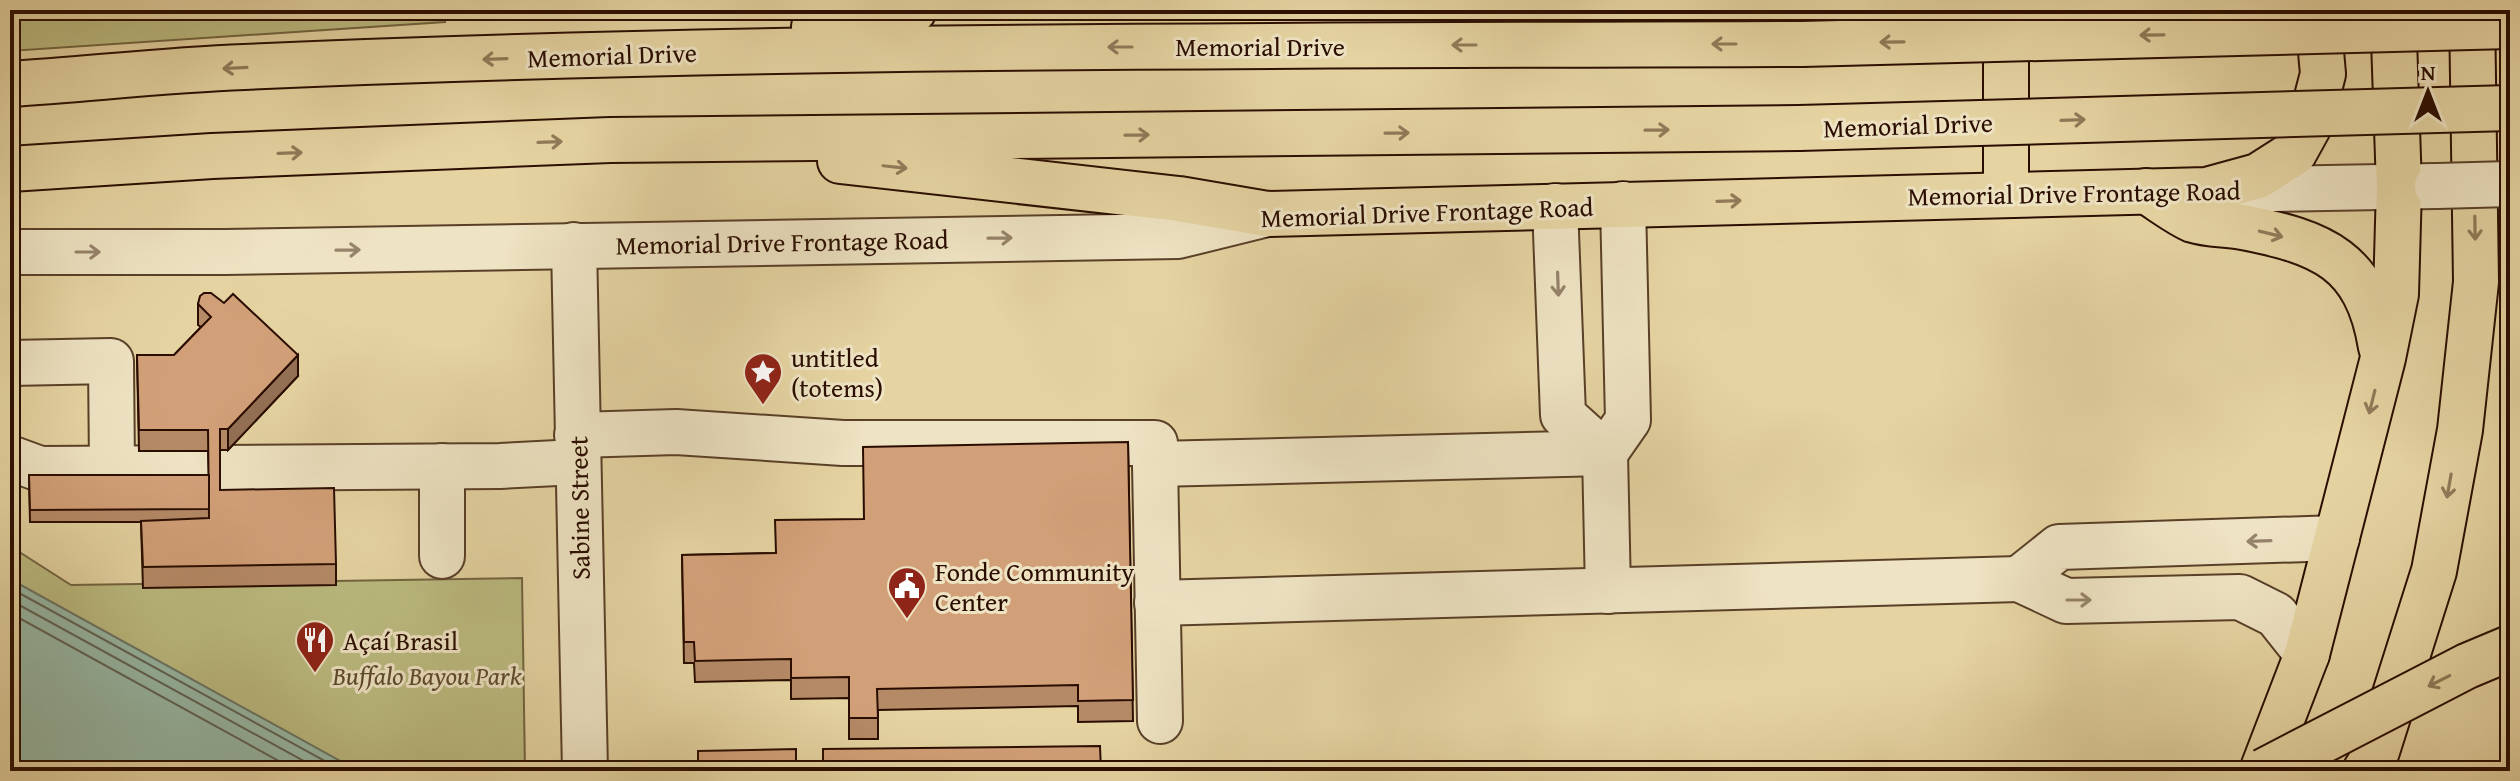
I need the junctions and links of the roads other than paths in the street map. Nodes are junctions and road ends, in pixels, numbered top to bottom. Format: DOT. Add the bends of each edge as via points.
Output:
graph roads {
  1 [pos="914,10"];
  2 [pos="2006,10"];
  3 [pos="2314,10"];
  4 [pos="2393,10"];
  5 [pos="2472,10"];
  6 [pos="2510,26"];
  7 [pos="741,51"];
  8 [pos="10,84"];
  9 [pos="2510,108"];
  10 [pos="796,137"];
  11 [pos="10,169"];
  12 [pos="2510,184"];
  13 [pos="2418,186"];
  14 [pos="2207,190"];
  15 [pos="2146,191"];
  16 [pos="2006,194"];
  17 [pos="1623,204"];
  18 [pos="1555,206"];
  19 [pos="1267,214"];
  20 [pos="574,245"];
  21 [pos="10,252"];
  22 [pos="2383,358"];
  23 [pos="10,363"];
  24 [pos="577,449"];
  25 [pos="1605,453"];
  26 [pos="10,458"];
  27 [pos="1155,464"];
  28 [pos="442,466"];
  29 [pos="112,468"];
  30 [pos="2337,538"];
  31 [pos="442,556"];
  32 [pos="2019,579"];
  33 [pos="1608,591"];
  34 [pos="1157,603"];
  35 [pos="2510,648"];
  36 [pos="2307,654"];
  37 [pos="1160,721"];
  38 [pos="585,771"];
  39 [pos="2263,771"];
  40 [pos="2365,771"];
  1 -- 7 [label="main road" via="813,27"];
  2 -- 16 [label="main road"];
  3 -- 14 [label="main road" via="2323,74 2310,124 2294,153 2258,176"];
  4 -- 13 [label="main road"];
  5 -- 40 [label="main road, one-way" via="2476,282 2460,430 2434,571 2377,751"];
  6 -- 7 [label="main road, Memorial Drive, one-way, bridge" via="1802,44"];
  7 -- 8 [label="main road, Memorial Drive, one-way" via="240,67"];
  10 -- 9 [label="main road, Memorial Drive, one-way, bridge" via="1799,128"];
  11 -- 10 [label="main road, Memorial Drive, one-way" via="610,140"];
  10 -- 19 [label="main road, one-way" via="835,160"];
  12 -- 13 [label="street, Memorial Drive Frontage Road, bridge"];
  13 -- 14 [label="street, Memorial Drive Frontage Road"];
  13 -- 22 [label="main road"];
  14 -- 15 [label="main road, Memorial Drive Frontage Road"];
  15 -- 16 [label="main road, Memorial Drive Frontage Road"];
  15 -- 22 [label="main road, one-way" via="2194,220 2280,236 2326,253 2362,285"];
  17 -- 16 [label="main road, Memorial Drive Frontage Road, one-way"];
  17 -- 18 [label="main road, Memorial Drive Frontage Road"];
  17 -- 25 [label="street" via="1628,420"];
  18 -- 19 [label="main road, Memorial Drive Frontage Road"];
  18 -- 25 [label="street, one-way" via="1563,415"];
  20 -- 19 [label="street, Memorial Drive Frontage Road, one-way" via="1178,236"];
  21 -- 20 [label="street, Memorial Drive Frontage Road, one-way"];
  20 -- 24 [label="street, Sabine Street"];
  22 -- 30 [label="main road, one-way"];
  23 -- 29 [label="street" via="111,361"];
  24 -- 27 [label="street" via="676,432 843,443 1155,443"];
  24 -- 28 [label="street"];
  24 -- 38 [label="street, Sabine Street"];
  25 -- 27 [label="street"];
  25 -- 33 [label="street"];
  26 -- 29 [label="street" via="40,469"];
  27 -- 34 [label="street"];
  28 -- 29 [label="street"];
  28 -- 31 [label="street"];
  30 -- 32 [label="street, one-way" via="2059,547"];
  30 -- 36 [label="main road"];
  32 -- 33 [label="street"];
  32 -- 36 [label="street, one-way" via="2066,601 2240,597 2276,615"];
  33 -- 34 [label="street"];
  34 -- 37 [label="street"];
  35 -- 39 [label="main road, one-way, bridge"];
  36 -- 39 [label="main road"];
}
